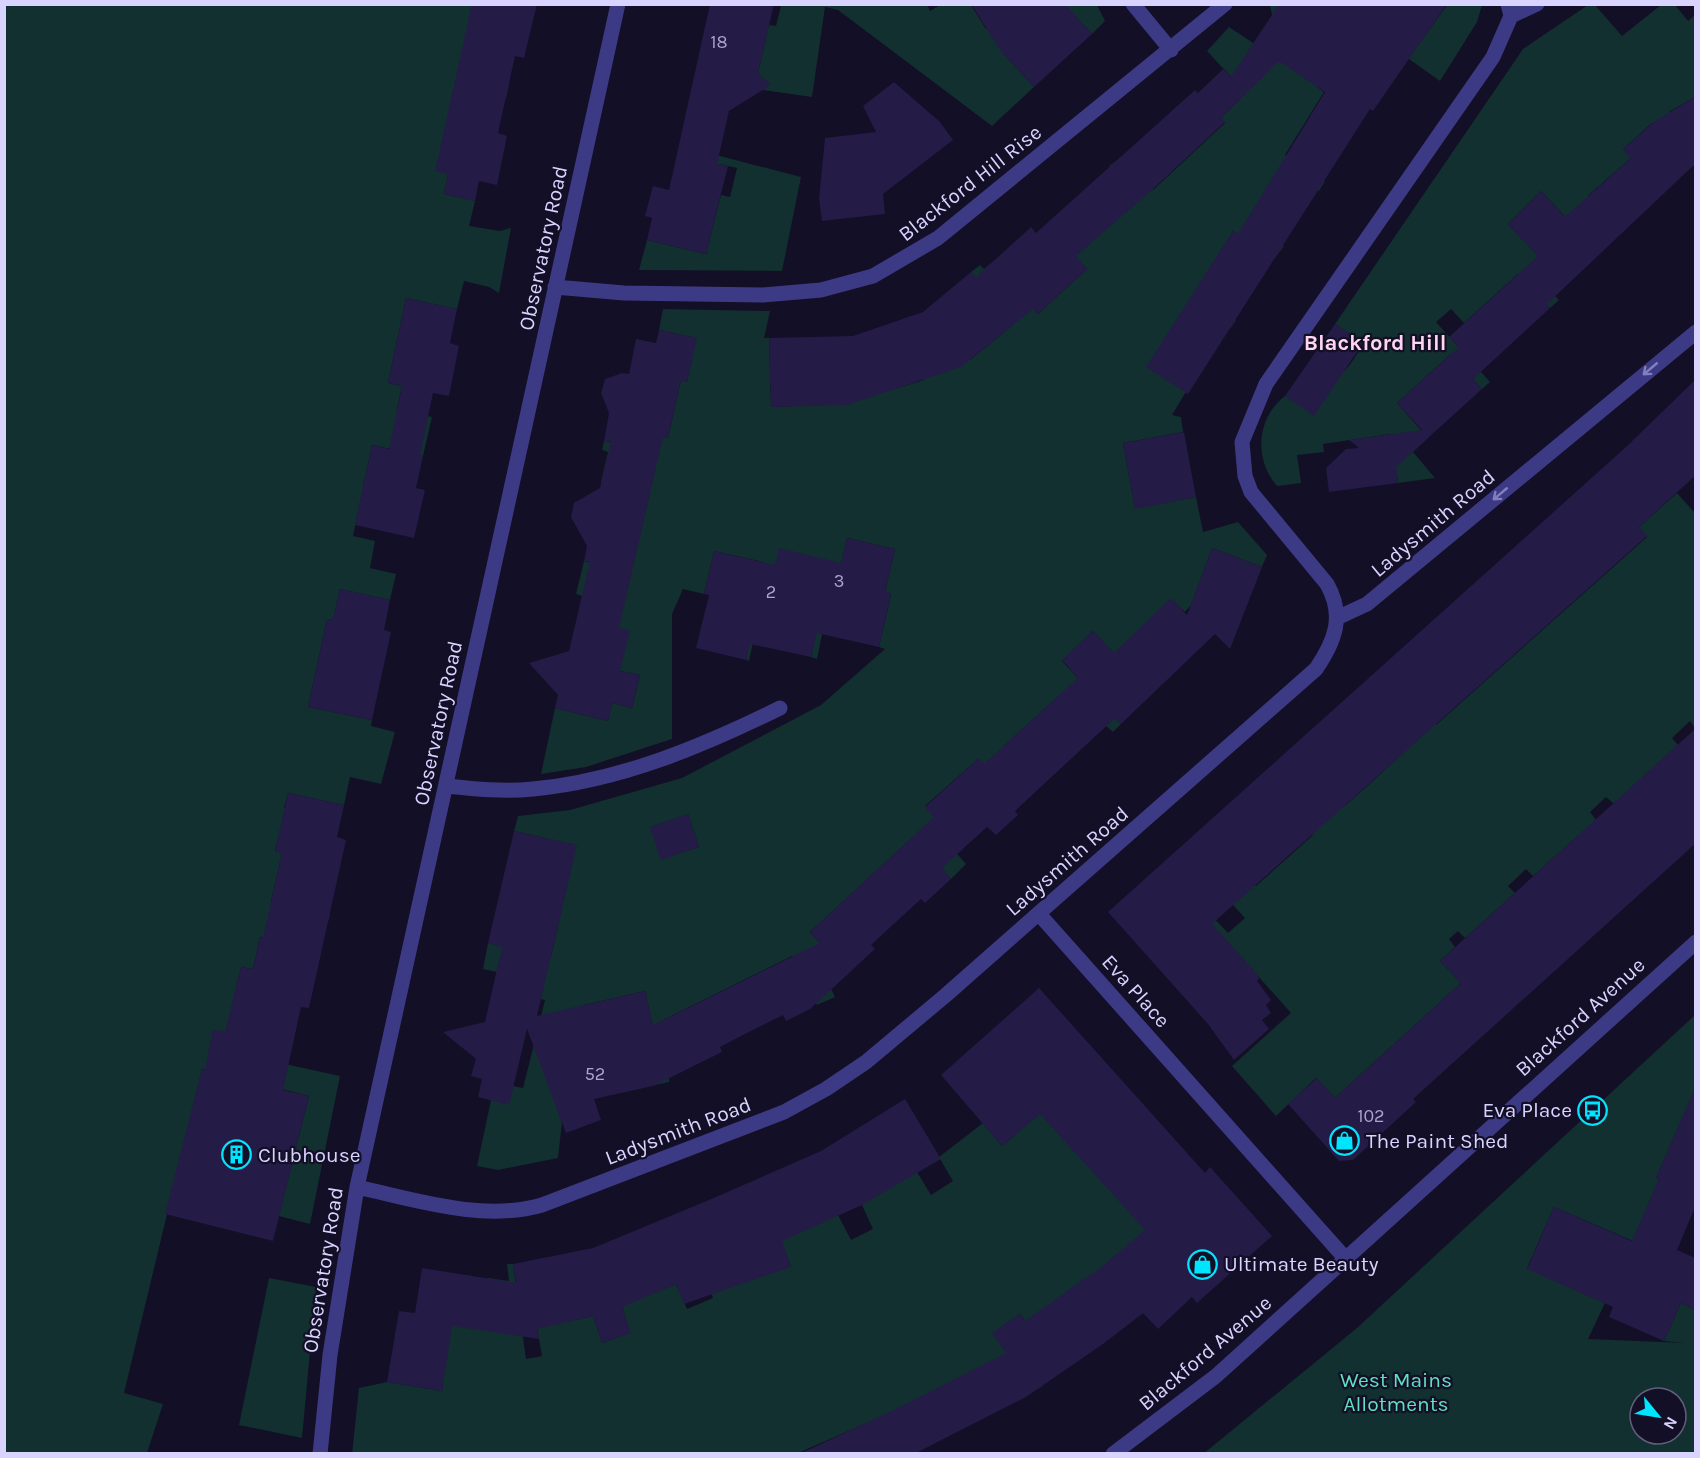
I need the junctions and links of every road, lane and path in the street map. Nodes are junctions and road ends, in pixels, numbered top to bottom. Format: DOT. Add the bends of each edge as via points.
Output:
graph roads {
  1 [pos="618,4"];
  2 [pos="1133,4"];
  3 [pos="1225,4"];
  4 [pos="1537,4"];
  5 [pos="1509,10"];
  6 [pos="1171,50"];
  7 [pos="555,287"];
  8 [pos="1695,332"];
  9 [pos="1339,618"];
  10 [pos="780,708"];
  11 [pos="446,786"];
  12 [pos="1039,914"];
  13 [pos="1695,942"];
  14 [pos="357,1187"];
  15 [pos="1345,1258"];
  16 [pos="320,1454"];
  17 [pos="1113,1454"];
  1 -- 7 [label="street, Observatory Road"];
  2 -- 6 [label="street"];
  3 -- 6 [label="street, Blackford Hill Rise"];
  4 -- 5 [label="street"];
  5 -- 9 [label="street" via="1493,57 1266,384 1242,442 1245,476 1251,492 1327,584"];
  6 -- 7 [label="street, Blackford Hill Rise" via="938,238 873,276 821,290 763,295 624,293"];
  7 -- 11 [label="street, Observatory Road"];
  8 -- 9 [label="street, Ladysmith Road, one-way" via="1367,604"];
  9 -- 12 [label="street, Ladysmith Road" via="1335,636 1316,669"];
  10 -- 11 [label="street" via="682,753 604,776 534,789"];
  11 -- 14 [label="street, Observatory Road"];
  12 -- 14 [label="street, Ladysmith Road" via="866,1062 807,1100 713,1141 517,1211 478,1211"];
  12 -- 15 [label="street, Eva Place"];
  13 -- 15 [label="street, Blackford Avenue"];
  14 -- 16 [label="street, Observatory Road" via="330,1355"];
  15 -- 17 [label="street, Blackford Avenue" via="1216,1376"];
}
